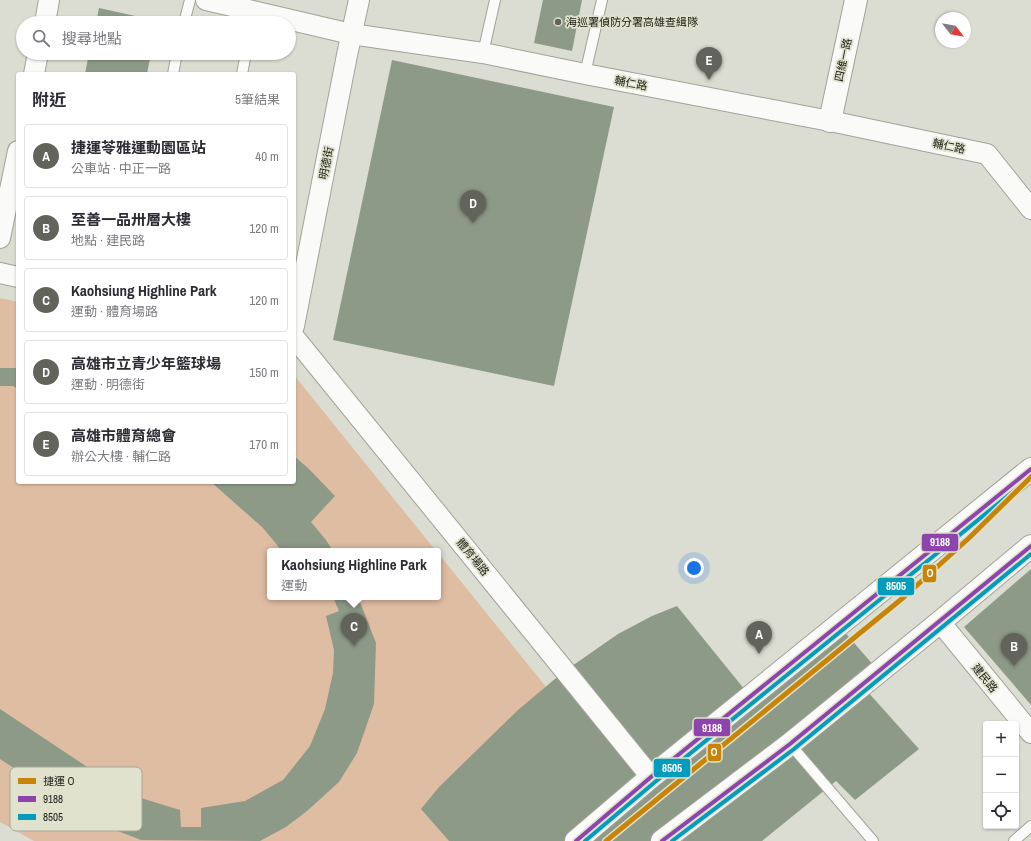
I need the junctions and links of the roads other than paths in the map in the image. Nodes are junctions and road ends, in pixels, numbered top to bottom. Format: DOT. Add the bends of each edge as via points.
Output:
graph roads {
  1 [pos="49,0"];
  2 [pos="190,0"];
  3 [pos="206,0"];
  4 [pos="358,0"];
  5 [pos="495,0"];
  6 [pos="602,0"];
  7 [pos="856,0"];
  8 [pos="46,16"];
  9 [pos="186,16"];
  10 [pos="251,16"];
  11 [pos="296,24"];
  12 [pos="351,34"];
  13 [pos="483,53"];
  14 [pos="37,60"];
  15 [pos="176,60"];
  16 [pos="245,60"];
  17 [pos="34,72"];
  18 [pos="173,72"];
  19 [pos="242,72"];
  20 [pos="585,74"];
  21 [pos="830,121"];
  22 [pos="16,162"];
  23 [pos="1031,209"];
  24 [pos="0,238"];
  25 [pos="0,273"];
  26 [pos="16,277"];
  27 [pos="296,316"];
  28 [pos="296,339"];
  29 [pos="1031,469"];
  30 [pos="1031,546"];
  31 [pos="940,622"];
  32 [pos="1031,733"];
  33 [pos="790,744"];
  34 [pos="651,776"];
  35 [pos="1031,826"];
  36 [pos="576,841"];
  37 [pos="662,841"];
  38 [pos="873,841"];
  39 [pos="1014,841"];
  1 -- 8 [label="street"];
  2 -- 9 [label="lane"];
  3 -- 10 [label="street, 輔仁路"];
  4 -- 12 [label="street, 明德街"];
  5 -- 13 [label="lane"];
  6 -- 20 [label="lane"];
  7 -- 21 [label="street, 四維一路"];
  11 -- 12 [label="street, 輔仁路"];
  12 -- 13 [label="street, 輔仁路"];
  12 -- 27 [label="street, 明德街"];
  13 -- 20 [label="street, 輔仁路"];
  14 -- 17 [label="street"];
  15 -- 18 [label="lane"];
  16 -- 19 [label="lane"];
  20 -- 21 [label="street, 輔仁路"];
  21 -- 23 [label="street, 輔仁路" via="987,154"];
  22 -- 24 [label="street"];
  25 -- 26 [label="street"];
  28 -- 34 [label="street, 體育場路"];
  29 -- 34 [label="street"];
  30 -- 31 [label="street"];
  31 -- 32 [label="street, 建民路"];
  31 -- 33 [label="street"];
  33 -- 37 [label="street"];
  33 -- 38 [label="lane"];
  34 -- 36 [label="street"];
  35 -- 39 [label="lane"];
}
